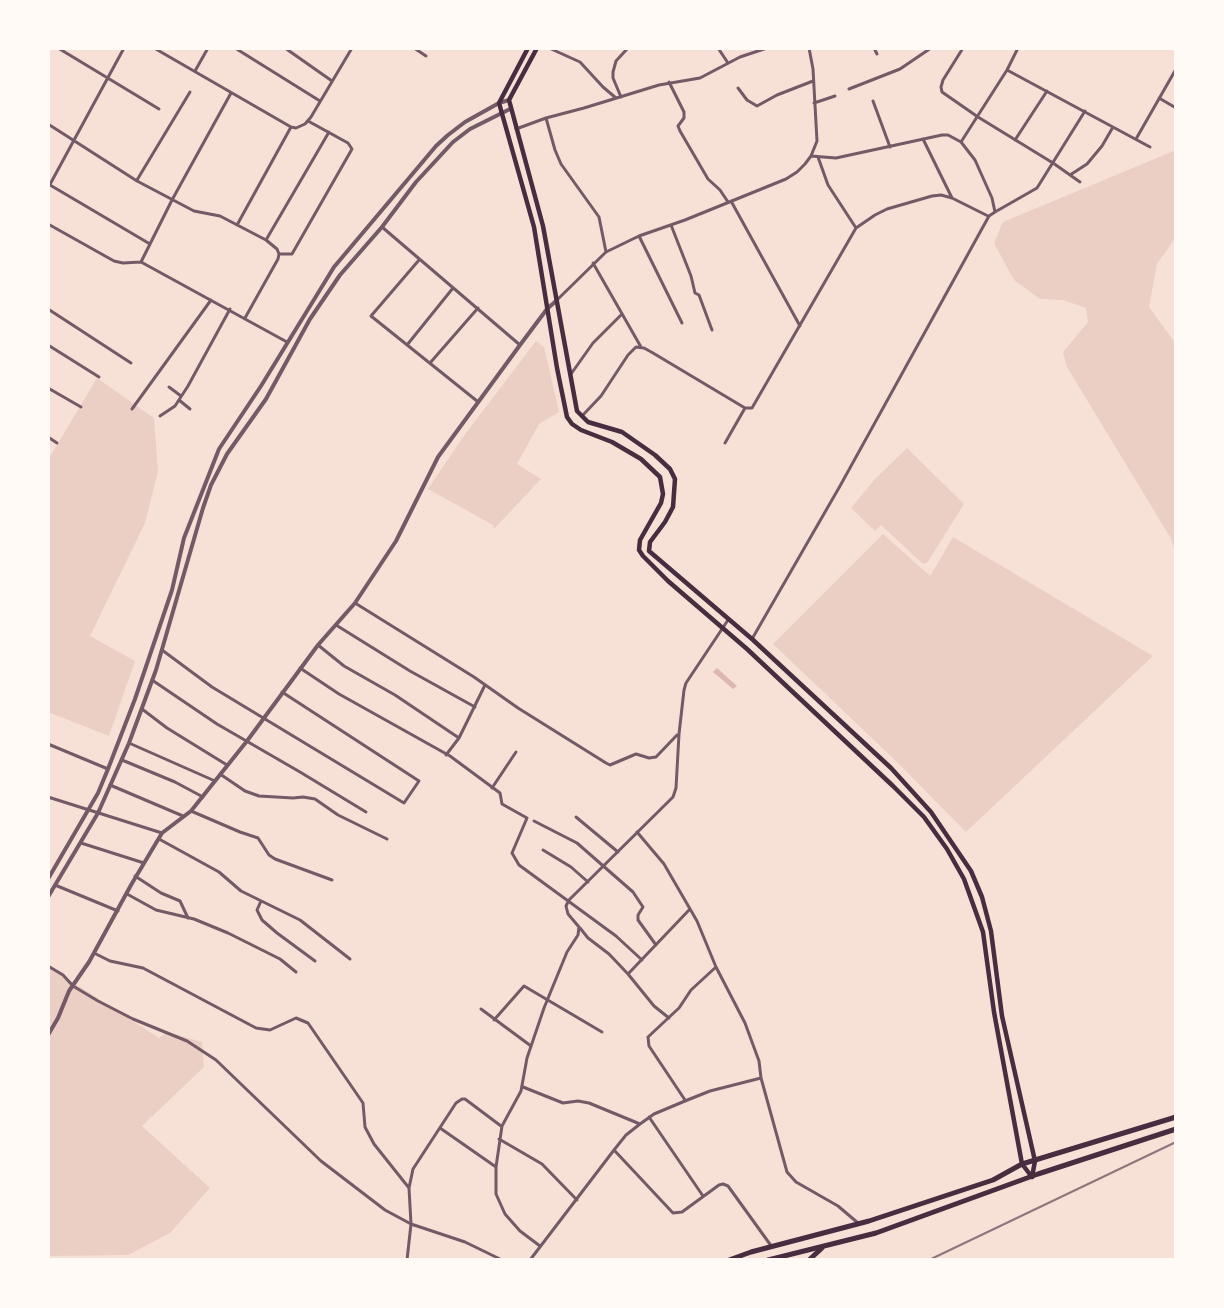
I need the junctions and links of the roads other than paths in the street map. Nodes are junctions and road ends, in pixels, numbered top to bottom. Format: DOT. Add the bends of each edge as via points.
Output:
graph roads {
  1 [pos="58,48"];
  2 [pos="124,48"];
  3 [pos="154,48"];
  4 [pos="208,48"];
  5 [pos="235,48"];
  6 [pos="285,48"];
  7 [pos="352,48"];
  8 [pos="414,48"];
  9 [pos="528,48"];
  10 [pos="537,48"];
  11 [pos="549,48"];
  12 [pos="718,48"];
  13 [pos="767,48"];
  14 [pos="809,48"];
  15 [pos="874,48"];
  16 [pos="931,48"];
  17 [pos="963,48"];
  18 [pos="627,49"];
  19 [pos="1016,49"];
  20 [pos="877,54"];
  21 [pos="426,56"];
  22 [pos="729,63"];
  23 [pos="1176,69"];
  24 [pos="1007,70"];
  25 [pos="195,71"];
  26 [pos="107,78"];
  27 [pos="1171,78"];
  28 [pos="1176,80"];
  29 [pos="332,81"];
  30 [pos="813,81"];
  31 [pos="669,82"];
  32 [pos="738,88"];
  33 [pos="849,89"];
  34 [pos="1047,91"];
  35 [pos="190,92"];
  36 [pos="231,93"];
  37 [pos="835,96"];
  38 [pos="619,98"];
  39 [pos="1159,98"];
  40 [pos="509,100"];
  41 [pos="320,101"];
  42 [pos="873,101"];
  43 [pos="499,103"];
  44 [pos="814,103"];
  45 [pos="1176,108"];
  46 [pos="159,109"];
  47 [pos="510,109"];
  48 [pos="502,111"];
  49 [pos="1085,111"];
  50 [pos="978,117"];
  51 [pos="546,118"];
  52 [pos="308,121"];
  53 [pos="48,124"];
  54 [pos="291,127"];
  55 [pos="1113,127"];
  56 [pos="516,129"];
  57 [pos="329,132"];
  58 [pos="74,139"];
  59 [pos="923,139"];
  60 [pos="1136,139"];
  61 [pos="1015,140"];
  62 [pos="961,142"];
  63 [pos="890,147"];
  64 [pos="1150,147"];
  65 [pos="811,156"];
  66 [pos="818,157"];
  67 [pos="1053,163"];
  68 [pos="1071,175"];
  69 [pos="137,181"];
  70 [pos="1080,182"];
  71 [pos="49,186"];
  72 [pos="952,198"];
  73 [pos="172,200"];
  74 [pos="729,201"];
  75 [pos="994,212"];
  76 [pos="989,216"];
  77 [pos="48,224"];
  78 [pos="237,225"];
  79 [pos="671,225"];
  80 [pos="382,227"];
  81 [pos="856,228"];
  82 [pos="639,236"];
  83 [pos="266,240"];
  84 [pos="150,244"];
  85 [pos="606,252"];
  86 [pos="279,254"];
  87 [pos="419,260"];
  88 [pos="141,262"];
  89 [pos="593,263"];
  90 [pos="453,288"];
  91 [pos="212,300"];
  92 [pos="556,301"];
  93 [pos="478,308"];
  94 [pos="48,309"];
  95 [pos="230,309"];
  96 [pos="547,309"];
  97 [pos="622,314"];
  98 [pos="245,318"];
  99 [pos="681,323"];
  100 [pos="800,326"];
  101 [pos="712,330"];
  102 [pos="287,342"];
  103 [pos="48,345"];
  104 [pos="407,345"];
  105 [pos="520,345"];
  106 [pos="641,347"];
  107 [pos="131,363"];
  108 [pos="430,364"];
  109 [pos="569,375"];
  110 [pos="99,377"];
  111 [pos="169,387"];
  112 [pos="48,388"];
  113 [pos="180,398"];
  114 [pos="477,401"];
  115 [pos="81,407"];
  116 [pos="745,408"];
  117 [pos="190,409"];
  118 [pos="132,410"];
  119 [pos="160,416"];
  120 [pos="581,417"];
  121 [pos="48,437"];
  122 [pos="57,443"];
  123 [pos="725,443"];
  124 [pos="179,558"];
  125 [pos="188,560"];
  126 [pos="355,603"];
  127 [pos="728,620"];
  128 [pos="336,625"];
  129 [pos="723,629"];
  130 [pos="752,639"];
  131 [pos="318,645"];
  132 [pos="162,650"];
  133 [pos="300,668"];
  134 [pos="152,680"];
  135 [pos="485,685"];
  136 [pos="282,693"];
  137 [pos="475,707"];
  138 [pos="142,709"];
  139 [pos="263,717"];
  140 [pos="679,734"];
  141 [pos="459,738"];
  142 [pos="247,741"];
  143 [pos="129,743"];
  144 [pos="48,744"];
  145 [pos="866,746"];
  146 [pos="516,752"];
  147 [pos="858,753"];
  148 [pos="446,755"];
  149 [pos="122,760"];
  150 [pos="226,765"];
  151 [pos="108,769"];
  152 [pos="220,774"];
  153 [pos="215,781"];
  154 [pos="110,785"];
  155 [pos="492,788"];
  156 [pos="203,796"];
  157 [pos="48,797"];
  158 [pos="88,810"];
  159 [pos="191,811"];
  160 [pos="366,812"];
  161 [pos="98,813"];
  162 [pos="185,817"];
  163 [pos="576,817"];
  164 [pos="534,821"];
  165 [pos="637,832"];
  166 [pos="162,833"];
  167 [pos="159,839"];
  168 [pos="387,839"];
  169 [pos="81,843"];
  170 [pos="543,850"];
  171 [pos="618,852"];
  172 [pos="144,863"];
  173 [pos="605,866"];
  174 [pos="135,876"];
  175 [pos="48,879"];
  176 [pos="332,880"];
  177 [pos="588,883"];
  178 [pos="55,885"];
  179 [pos="127,894"];
  180 [pos="48,897"];
  181 [pos="569,900"];
  182 [pos="261,901"];
  183 [pos="690,909"];
  184 [pos="118,910"];
  185 [pos="188,918"];
  186 [pos="579,927"];
  187 [pos="656,945"];
  188 [pos="94,953"];
  189 [pos="350,959"];
  190 [pos="642,960"];
  191 [pos="315,961"];
  192 [pos="48,966"];
  193 [pos="716,967"];
  194 [pos="296,972"];
  195 [pos="628,974"];
  196 [pos="73,986"];
  197 [pos="547,1001"];
  198 [pos="481,1009"];
  199 [pos="669,1018"];
  200 [pos="494,1020"];
  201 [pos="602,1032"];
  202 [pos="48,1035"];
  203 [pos="531,1046"];
  204 [pos="761,1078"];
  205 [pos="523,1087"];
  206 [pos="685,1101"];
  207 [pos="650,1117"];
  208 [pos="1176,1117"];
  209 [pos="640,1124"];
  210 [pos="502,1126"];
  211 [pos="440,1128"];
  212 [pos="1176,1129"];
  213 [pos="499,1139"];
  214 [pos="614,1150"];
  215 [pos="1035,1161"];
  216 [pos="1022,1164"];
  217 [pos="496,1167"];
  218 [pos="1032,1178"];
  219 [pos="409,1188"];
  220 [pos="703,1196"];
  221 [pos="577,1200"];
  222 [pos="411,1224"];
  223 [pos="860,1224"];
  224 [pos="540,1246"];
  225 [pos="772,1247"];
  226 [pos="765,1248"];
  227 [pos="822,1248"];
  228 [pos="746,1254"];
  229 [pos="407,1260"];
  230 [pos="502,1260"];
  231 [pos="530,1260"];
  232 [pos="729,1260"];
  233 [pos="750,1260"];
  234 [pos="769,1260"];
  235 [pos="809,1260"];
  1 -- 26 [label="street"];
  2 -- 26 [label="street"];
  3 -- 25 [label="street"];
  4 -- 25 [label="street"];
  5 -- 41 [label="street"];
  6 -- 29 [label="street"];
  7 -- 29 [label="street"];
  8 -- 21 [label="street"];
  9 -- 43 [label="main road"];
  10 -- 40 [label="main road"];
  11 -- 38 [label="street" via="580,62"];
  12 -- 22 [label="street"];
  13 -- 22 [label="street"];
  14 -- 30 [label="street"];
  15 -- 20 [label="street"];
  16 -- 33 [label="street" via="900,69"];
  17 -- 50 [label="street" via="940,87 947,97"];
  18 -- 38 [label="street" via="616,61 613,72"];
  19 -- 24 [label="street"];
  22 -- 31 [label="street" via="700,78"];
  23 -- 27 [label="street"];
  24 -- 34 [label="street"];
  24 -- 50 [label="street"];
  25 -- 36 [label="street"];
  26 -- 46 [label="street"];
  26 -- 58 [label="street"];
  27 -- 28 [label="street"];
  27 -- 39 [label="street"];
  29 -- 41 [label="street"];
  30 -- 32 [label="street" via="757,106"];
  30 -- 44 [label="street"];
  31 -- 38 [label="street"];
  31 -- 74 [label="street" via="684,112 679,128 708,179"];
  34 -- 49 [label="street"];
  34 -- 61 [label="street"];
  35 -- 69 [label="street"];
  36 -- 54 [label="street"];
  36 -- 73 [label="street"];
  37 -- 44 [label="street"];
  38 -- 51 [label="street"];
  39 -- 45 [label="street"];
  39 -- 60 [label="street"];
  40 -- 43 [label="street"];
  40 -- 47 [label="main road"];
  41 -- 52 [label="street"];
  42 -- 63 [label="street"];
  43 -- 48 [label="main road"];
  43 -- 102 [label="street" via="465,122 436,146 334,267"];
  44 -- 65 [label="street" via="817,141"];
  47 -- 48 [label="street"];
  47 -- 56 [label="main road"];
  48 -- 80 [label="street" via="453,142"];
  48 -- 96 [label="main road" via="534,227"];
  49 -- 55 [label="street"];
  49 -- 67 [label="street"];
  50 -- 61 [label="street"];
  50 -- 62 [label="street"];
  51 -- 56 [label="street"];
  51 -- 85 [label="street" via="561,164 599,217"];
  52 -- 54 [label="street"];
  52 -- 57 [label="street"];
  53 -- 58 [label="street"];
  54 -- 78 [label="street"];
  55 -- 60 [label="street"];
  55 -- 68 [label="street" via="1091,160"];
  56 -- 92 [label="main road" via="543,226"];
  57 -- 83 [label="street"];
  57 -- 86 [label="street" via="351,146 351,154 292,254"];
  58 -- 69 [label="street"];
  58 -- 71 [label="street"];
  59 -- 62 [label="street" via="942,135"];
  59 -- 63 [label="street"];
  59 -- 72 [label="street"];
  60 -- 64 [label="street"];
  61 -- 67 [label="street"];
  62 -- 75 [label="street" via="981,172"];
  63 -- 66 [label="street" via="836,158"];
  65 -- 66 [label="street"];
  65 -- 74 [label="street" via="791,176"];
  66 -- 81 [label="street" via="828,185"];
  67 -- 68 [label="street"];
  67 -- 75 [label="street" via="1033,192"];
  68 -- 70 [label="street"];
  69 -- 73 [label="street"];
  71 -- 84 [label="street"];
  72 -- 76 [label="street"];
  72 -- 81 [label="street" via="932,196 898,205 874,214"];
  73 -- 78 [label="street" via="194,212 212,213"];
  73 -- 84 [label="street"];
  74 -- 79 [label="street"];
  74 -- 100 [label="street"];
  75 -- 76 [label="street"];
  76 -- 130 [label="street"];
  77 -- 88 [label="street" via="114,261"];
  78 -- 83 [label="street"];
  79 -- 82 [label="street"];
  79 -- 101 [label="street"];
  80 -- 87 [label="street"];
  80 -- 125 [label="street" via="340,275 310,319 266,399 227,454 211,485"];
  81 -- 100 [label="street"];
  82 -- 85 [label="street"];
  82 -- 99 [label="street"];
  83 -- 86 [label="street"];
  84 -- 88 [label="street"];
  85 -- 89 [label="street"];
  86 -- 98 [label="street"];
  87 -- 90 [label="street"];
  87 -- 104 [label="street" via="371,316"];
  88 -- 91 [label="street"];
  89 -- 92 [label="street"];
  89 -- 97 [label="street"];
  90 -- 93 [label="street"];
  90 -- 104 [label="street"];
  91 -- 95 [label="street"];
  91 -- 118 [label="street"];
  92 -- 96 [label="street"];
  92 -- 109 [label="main road"];
  93 -- 105 [label="street"];
  93 -- 108 [label="street"];
  94 -- 107 [label="street"];
  95 -- 98 [label="street"];
  95 -- 113 [label="street"];
  96 -- 105 [label="street"];
  96 -- 129 [label="main road" via="567,417 581,430 641,459 660,477 661,503 640,540 639,550"];
  97 -- 106 [label="street"];
  97 -- 109 [label="street"];
  98 -- 102 [label="street"];
  100 -- 116 [label="street" via="752,408"];
  102 -- 124 [label="street" via="219,449"];
  103 -- 110 [label="street"];
  104 -- 108 [label="street"];
  105 -- 114 [label="street"];
  106 -- 116 [label="street"];
  106 -- 120 [label="street" via="633,349 601,396"];
  108 -- 114 [label="street"];
  109 -- 120 [label="main road"];
  111 -- 113 [label="street"];
  112 -- 115 [label="street"];
  113 -- 117 [label="street"];
  113 -- 119 [label="street"];
  114 -- 126 [label="street" via="438,457 396,541"];
  116 -- 123 [label="street"];
  120 -- 127 [label="main road" via="622,432 670,469 675,479 673,507 650,542 649,551"];
  121 -- 122 [label="street"];
  124 -- 125 [label="street"];
  124 -- 151 [label="street" via="172,590"];
  125 -- 132 [label="street"];
  126 -- 128 [label="street"];
  126 -- 135 [label="street"];
  127 -- 129 [label="street"];
  127 -- 130 [label="main road"];
  128 -- 131 [label="street"];
  128 -- 137 [label="street"];
  129 -- 140 [label="street" via="686,683"];
  129 -- 147 [label="main road"];
  130 -- 145 [label="main road"];
  131 -- 133 [label="street"];
  131 -- 141 [label="street" via="344,666"];
  132 -- 134 [label="street"];
  132 -- 139 [label="street" via="206,684"];
  133 -- 136 [label="street"];
  133 -- 148 [label="street"];
  134 -- 138 [label="street"];
  134 -- 142 [label="street"];
  135 -- 137 [label="street"];
  135 -- 140 [label="street" via="610,765 632,755 657,757"];
  136 -- 139 [label="street"];
  136 -- 139 [label="street" via="418,781 404,803"];
  137 -- 141 [label="street"];
  138 -- 143 [label="street"];
  138 -- 150 [label="street"];
  139 -- 142 [label="street"];
  140 -- 165 [label="street" via="675,793"];
  141 -- 148 [label="street"];
  142 -- 150 [label="street"];
  142 -- 160 [label="street"];
  143 -- 149 [label="street"];
  143 -- 153 [label="street"];
  144 -- 151 [label="street"];
  145 -- 147 [label="main road"];
  145 -- 215 [label="main road" via="931,812 970,871 982,897 991,931 1002,1016"];
  146 -- 155 [label="street"];
  147 -- 216 [label="main road" via="924,817 964,879 983,932"];
  148 -- 155 [label="street"];
  149 -- 154 [label="street"];
  149 -- 156 [label="street"];
  150 -- 152 [label="street"];
  151 -- 158 [label="street"];
  152 -- 153 [label="street"];
  152 -- 168 [label="street" via="260,796 315,799"];
  153 -- 156 [label="street"];
  154 -- 161 [label="street"];
  154 -- 162 [label="street"];
  155 -- 181 [label="street" via="500,793 502,804 527,818 512,853 519,865"];
  156 -- 159 [label="street"];
  157 -- 158 [label="street"];
  158 -- 161 [label="street"];
  158 -- 175 [label="street"];
  159 -- 162 [label="street"];
  159 -- 176 [label="street" via="252,835 274,859"];
  161 -- 166 [label="street"];
  161 -- 169 [label="street"];
  162 -- 166 [label="street"];
  163 -- 171 [label="street"];
  164 -- 173 [label="street" via="577,843"];
  165 -- 171 [label="street"];
  165 -- 183 [label="street" via="664,864"];
  166 -- 167 [label="street"];
  167 -- 172 [label="street"];
  167 -- 182 [label="street" via="210,866 241,891"];
  169 -- 172 [label="street"];
  169 -- 178 [label="street"];
  170 -- 177 [label="street"];
  171 -- 173 [label="street"];
  172 -- 174 [label="street"];
  173 -- 177 [label="street"];
  173 -- 187 [label="street" via="638,897 643,907 638,920"];
  174 -- 179 [label="street"];
  174 -- 185 [label="street" via="180,901"];
  177 -- 181 [label="street"];
  178 -- 180 [label="street"];
  178 -- 184 [label="street"];
  179 -- 184 [label="street"];
  179 -- 185 [label="street" via="156,910"];
  181 -- 186 [label="street" via="566,911"];
  181 -- 190 [label="street"];
  182 -- 189 [label="street" via="307,925"];
  182 -- 191 [label="street" via="257,910 262,920"];
  183 -- 187 [label="street"];
  183 -- 193 [label="street"];
  184 -- 188 [label="street"];
  185 -- 194 [label="street" via="254,945"];
  186 -- 195 [label="street"];
  186 -- 197 [label="street"];
  187 -- 190 [label="street"];
  188 -- 196 [label="street"];
  188 -- 219 [label="street" via="143,969 256,1028 270,1030 296,1017 308,1023 360,1096 365,1127 374,1144"];
  190 -- 195 [label="street"];
  192 -- 196 [label="street"];
  193 -- 199 [label="street"];
  193 -- 204 [label="street" via="745,1023 759,1060"];
  195 -- 199 [label="street"];
  196 -- 202 [label="street"];
  196 -- 222 [label="street" via="210,1056 321,1161 385,1210"];
  197 -- 200 [label="street" via="524,986"];
  197 -- 201 [label="street"];
  197 -- 203 [label="street"];
  198 -- 200 [label="street"];
  199 -- 206 [label="street" via="651,1034 648,1042"];
  200 -- 203 [label="street"];
  203 -- 205 [label="street"];
  204 -- 206 [label="street"];
  204 -- 223 [label="street" via="787,1172"];
  205 -- 209 [label="street" via="563,1103 589,1103"];
  205 -- 210 [label="street"];
  206 -- 207 [label="street"];
  207 -- 209 [label="street"];
  207 -- 220 [label="street"];
  208 -- 215 [label="main road"];
  209 -- 214 [label="street"];
  210 -- 211 [label="street" via="462,1099"];
  210 -- 213 [label="street"];
  211 -- 217 [label="street"];
  211 -- 219 [label="street" via="416,1162"];
  212 -- 218 [label="main road"];
  213 -- 217 [label="street"];
  213 -- 221 [label="street" via="542,1164"];
  214 -- 220 [label="street" via="673,1212 682,1212"];
  214 -- 221 [label="street"];
  215 -- 216 [label="main road"];
  215 -- 218 [label="main road"];
  216 -- 218 [label="main road"];
  216 -- 223 [label="main road" via="993,1180"];
  217 -- 224 [label="street" via="496,1194 505,1214"];
  218 -- 227 [label="main road"];
  219 -- 222 [label="street"];
  220 -- 225 [label="street" via="719,1185 728,1186"];
  221 -- 224 [label="street"];
  222 -- 229 [label="street"];
  222 -- 230 [label="street" via="465,1242"];
  223 -- 225 [label="main road"];
  224 -- 231 [label="street"];
  225 -- 226 [label="main road"];
  226 -- 228 [label="main road"];
  226 -- 234 [label="main road"];
  227 -- 234 [label="main road"];
  227 -- 235 [label="main road"];
  228 -- 232 [label="main road"];
  228 -- 233 [label="main road"];
}
